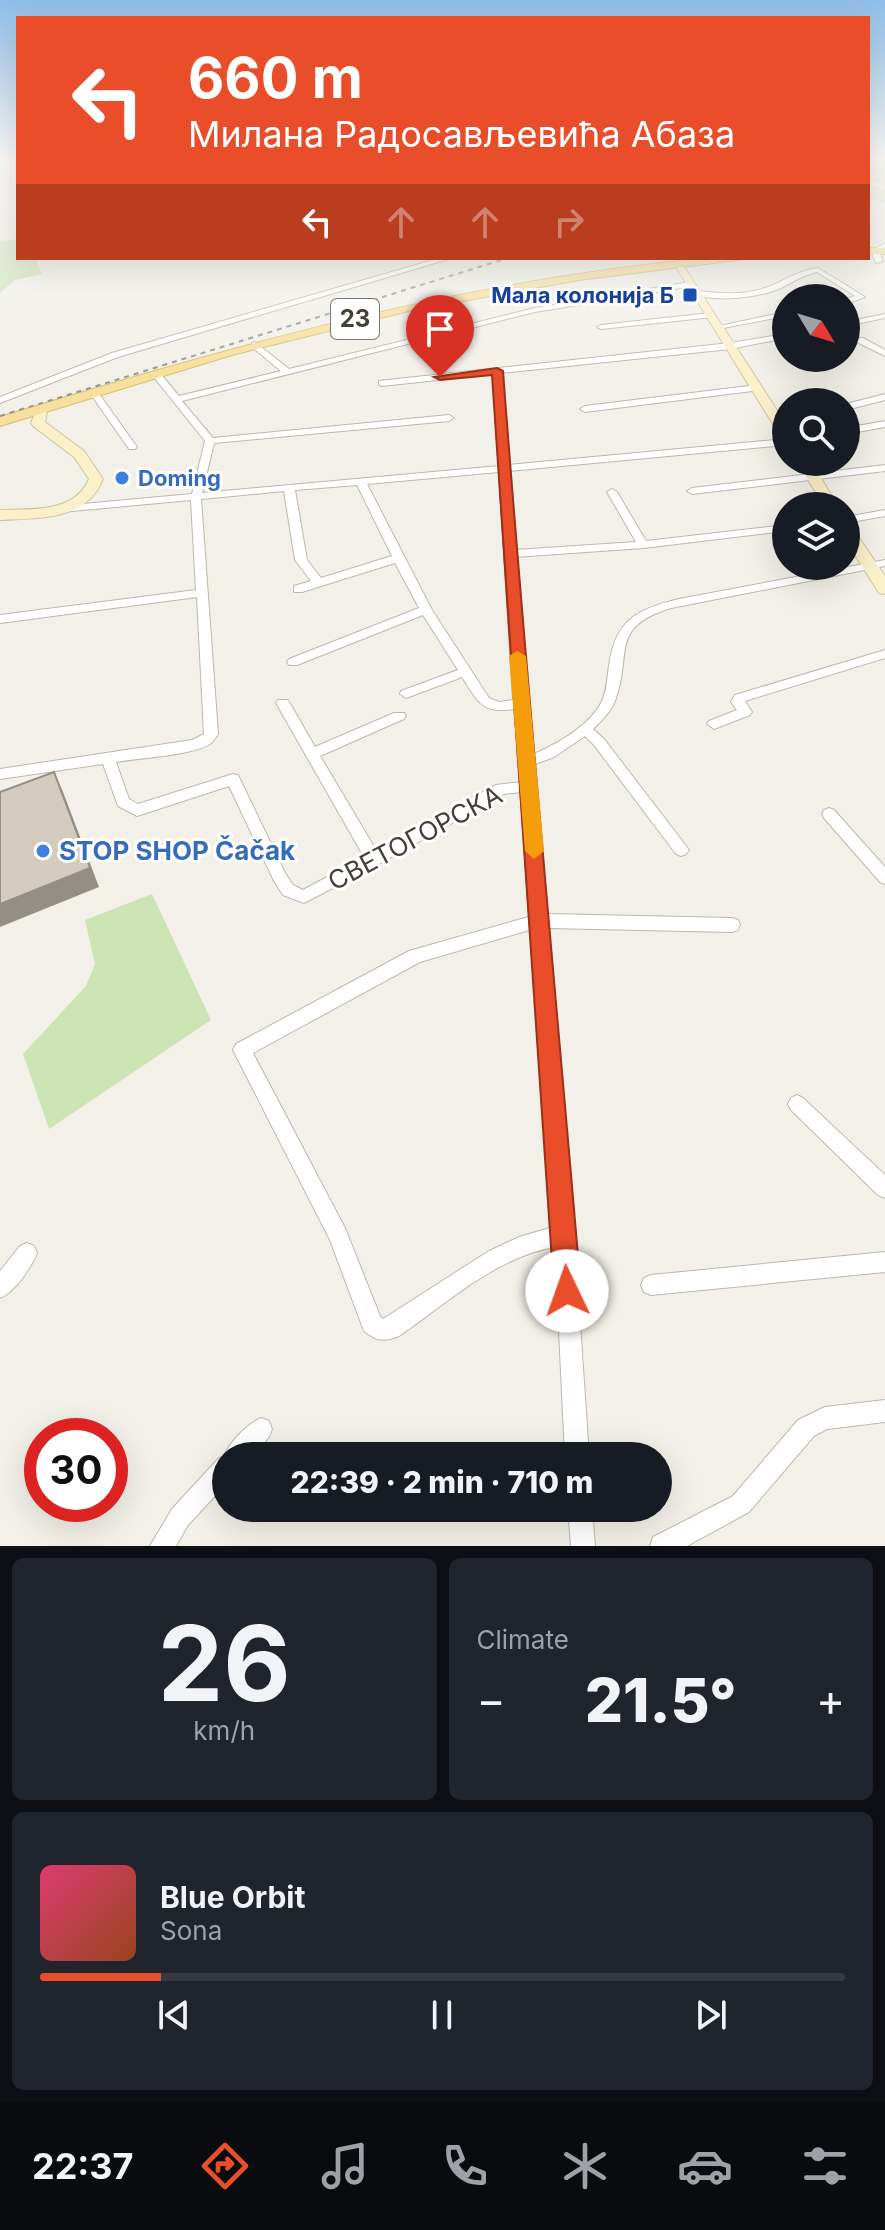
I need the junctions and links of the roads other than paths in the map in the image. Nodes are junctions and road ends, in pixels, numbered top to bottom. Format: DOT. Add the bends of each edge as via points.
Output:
graph roads {
  1 [pos="441,260"];
  2 [pos="724,260"];
  3 [pos="655,264"];
  4 [pos="683,272"];
  5 [pos="779,284"];
  6 [pos="840,284"];
  7 [pos="772,287"];
  8 [pos="710,315"];
  9 [pos="885,316"];
  10 [pos="772,317"];
  11 [pos="860,321"];
  12 [pos="601,327"];
  13 [pos="718,327"];
  14 [pos="772,338"];
  15 [pos="860,340"];
  16 [pos="255,345"];
  17 [pos="730,346"];
  18 [pos="885,353"];
  19 [pos="286,371"];
  20 [pos="497,371"];
  21 [pos="156,374"];
  22 [pos="382,383"];
  23 [pos="757,388"];
  24 [pos="88,395"];
  25 [pos="885,397"];
  26 [pos="178,399"];
  27 [pos="0,400"];
  28 [pos="860,403"];
  29 [pos="772,407"];
  30 [pos="585,409"];
  31 [pos="40,415"];
  32 [pos="449,418"];
  33 [pos="0,423"];
  34 [pos="885,424"];
  35 [pos="860,428"];
  36 [pos="210,441"];
  37 [pos="772,444"];
  38 [pos="132,447"];
  39 [pos="505,467"];
  40 [pos="885,468"];
  41 [pos="814,477"];
  42 [pos="360,480"];
  43 [pos="289,488"];
  44 [pos="692,491"];
  45 [pos="612,492"];
  46 [pos="823,492"];
  47 [pos="196,497"];
  48 [pos="61,509"];
  49 [pos="40,513"];
  50 [pos="885,513"];
  51 [pos="0,515"];
  52 [pos="860,517"];
  53 [pos="0,521"];
  54 [pos="772,530"];
  55 [pos="860,544"];
  56 [pos="643,545"];
  57 [pos="512,554"];
  58 [pos="398,558"];
  59 [pos="878,564"];
  60 [pos="318,582"];
  61 [pos="298,589"];
  62 [pos="885,589"];
  63 [pos="203,593"];
  64 [pos="426,610"];
  65 [pos="0,619"];
  66 [pos="885,654"];
  67 [pos="293,662"];
  68 [pos="464,672"];
  69 [pos="406,694"];
  70 [pos="283,703"];
  71 [pos="520,704"];
  72 [pos="399,716"];
  73 [pos="714,724"];
  74 [pos="585,729"];
  75 [pos="311,754"];
  76 [pos="108,757"];
  77 [pos="527,762"];
  78 [pos="0,774"];
  79 [pos="529,786"];
  80 [pos="829,814"];
  81 [pos="681,850"];
  82 [pos="374,860"];
  83 [pos="885,878"];
  84 [pos="538,921"];
  85 [pos="732,925"];
  86 [pos="797,1104"];
  87 [pos="885,1188"];
  88 [pos="564,1235"];
  89 [pos="27,1253"];
  90 [pos="885,1262"];
  91 [pos="651,1285"];
  92 [pos="0,1288"];
  93 [pos="885,1411"];
  94 [pos="261,1429"];
  95 [pos="249,1442"];
  96 [pos="576,1442"];
  97 [pos="212,1482"];
  98 [pos="581,1522"];
  99 [pos="162,1546"];
  100 [pos="583,1546"];
  101 [pos="662,1546"];
  1 -- 27 [label="street" via="115,355"];
  2 -- 4 [label="main road" via="702,262"];
  3 -- 4 [label="main road"];
  3 -- 16 [label="main road, 23" via="470,295"];
  4 -- 7 [label="street" via="738,295"];
  4 -- 8 [label="street"];
  4 -- 19 [label="street"];
  5 -- 6 [label="street" via="818,270"];
  8 -- 12 [label="street"];
  8 -- 13 [label="street"];
  9 -- 11 [label="street"];
  10 -- 13 [label="street"];
  13 -- 17 [label="street"];
  14 -- 17 [label="street"];
  15 -- 18 [label="street"];
  16 -- 19 [label="street"];
  16 -- 21 [label="main road, 23"];
  17 -- 20 [label="street"];
  17 -- 23 [label="street"];
  19 -- 26 [label="street"];
  20 -- 22 [label="street"];
  20 -- 39 [label="street"];
  21 -- 24 [label="main road, 23"];
  21 -- 26 [label="street"];
  23 -- 29 [label="street"];
  23 -- 30 [label="street"];
  24 -- 31 [label="main road"];
  24 -- 38 [label="street"];
  25 -- 28 [label="street"];
  26 -- 36 [label="street"];
  31 -- 33 [label="main road"];
  31 -- 48 [label="street" via="96,479 89,494"];
  32 -- 36 [label="street"];
  34 -- 35 [label="street"];
  36 -- 47 [label="street"];
  37 -- 39 [label="street"];
  39 -- 42 [label="street"];
  39 -- 57 [label="street"];
  40 -- 41 [label="street"];
  41 -- 44 [label="street"];
  41 -- 46 [label="street"];
  42 -- 43 [label="street"];
  42 -- 58 [label="street"];
  43 -- 47 [label="street"];
  43 -- 60 [label="street" via="301,560"];
  45 -- 56 [label="street"];
  47 -- 48 [label="street"];
  47 -- 63 [label="street"];
  48 -- 49 [label="street"];
  49 -- 51 [label="street"];
  49 -- 53 [label="street"];
  50 -- 52 [label="street"];
  54 -- 56 [label="street"];
  55 -- 59 [label="street"];
  56 -- 57 [label="street"];
  57 -- 71 [label="street"];
  58 -- 60 [label="street"];
  58 -- 64 [label="street"];
  59 -- 62 [label="street"];
  59 -- 74 [label="street, СВЕТОГОРСКА" via="642,615 616,652 609,701"];
  60 -- 61 [label="street"];
  63 -- 65 [label="street"];
  63 -- 76 [label="street" via="213,728 207,740"];
  64 -- 67 [label="street"];
  64 -- 68 [label="street"];
  66 -- 73 [label="street" via="740,698 745,712"];
  68 -- 69 [label="street"];
  68 -- 71 [label="street" via="487,704"];
  70 -- 75 [label="street"];
  71 -- 77 [label="street"];
  72 -- 75 [label="street"];
  74 -- 77 [label="street, СВЕТОГОРСКА" via="546,756"];
  74 -- 81 [label="street"];
  75 -- 82 [label="street"];
  76 -- 78 [label="street"];
  76 -- 82 [label="street, СВЕТОГОРСКА" via="123,802 137,810 233,779 279,877 288,890 304,897"];
  77 -- 79 [label="street"];
  79 -- 82 [label="street, СВЕТОГОРСКА" via="501,789"];
  79 -- 84 [label="street"];
  80 -- 83 [label="street"];
  84 -- 85 [label="street"];
  84 -- 88 [label="street"];
  84 -- 88 [label="street" via="415,956 242,1050 338,1235 372,1323 380,1330 391,1328 516,1246"];
  86 -- 87 [label="street"];
  88 -- 96 [label="street"];
  89 -- 92 [label="street"];
  90 -- 91 [label="street"];
  93 -- 101 [label="street" via="825,1418 806,1428 741,1504"];
  94 -- 95 [label="street"];
  97 -- 99 [label="street"];
  98 -- 100 [label="street"];
}
